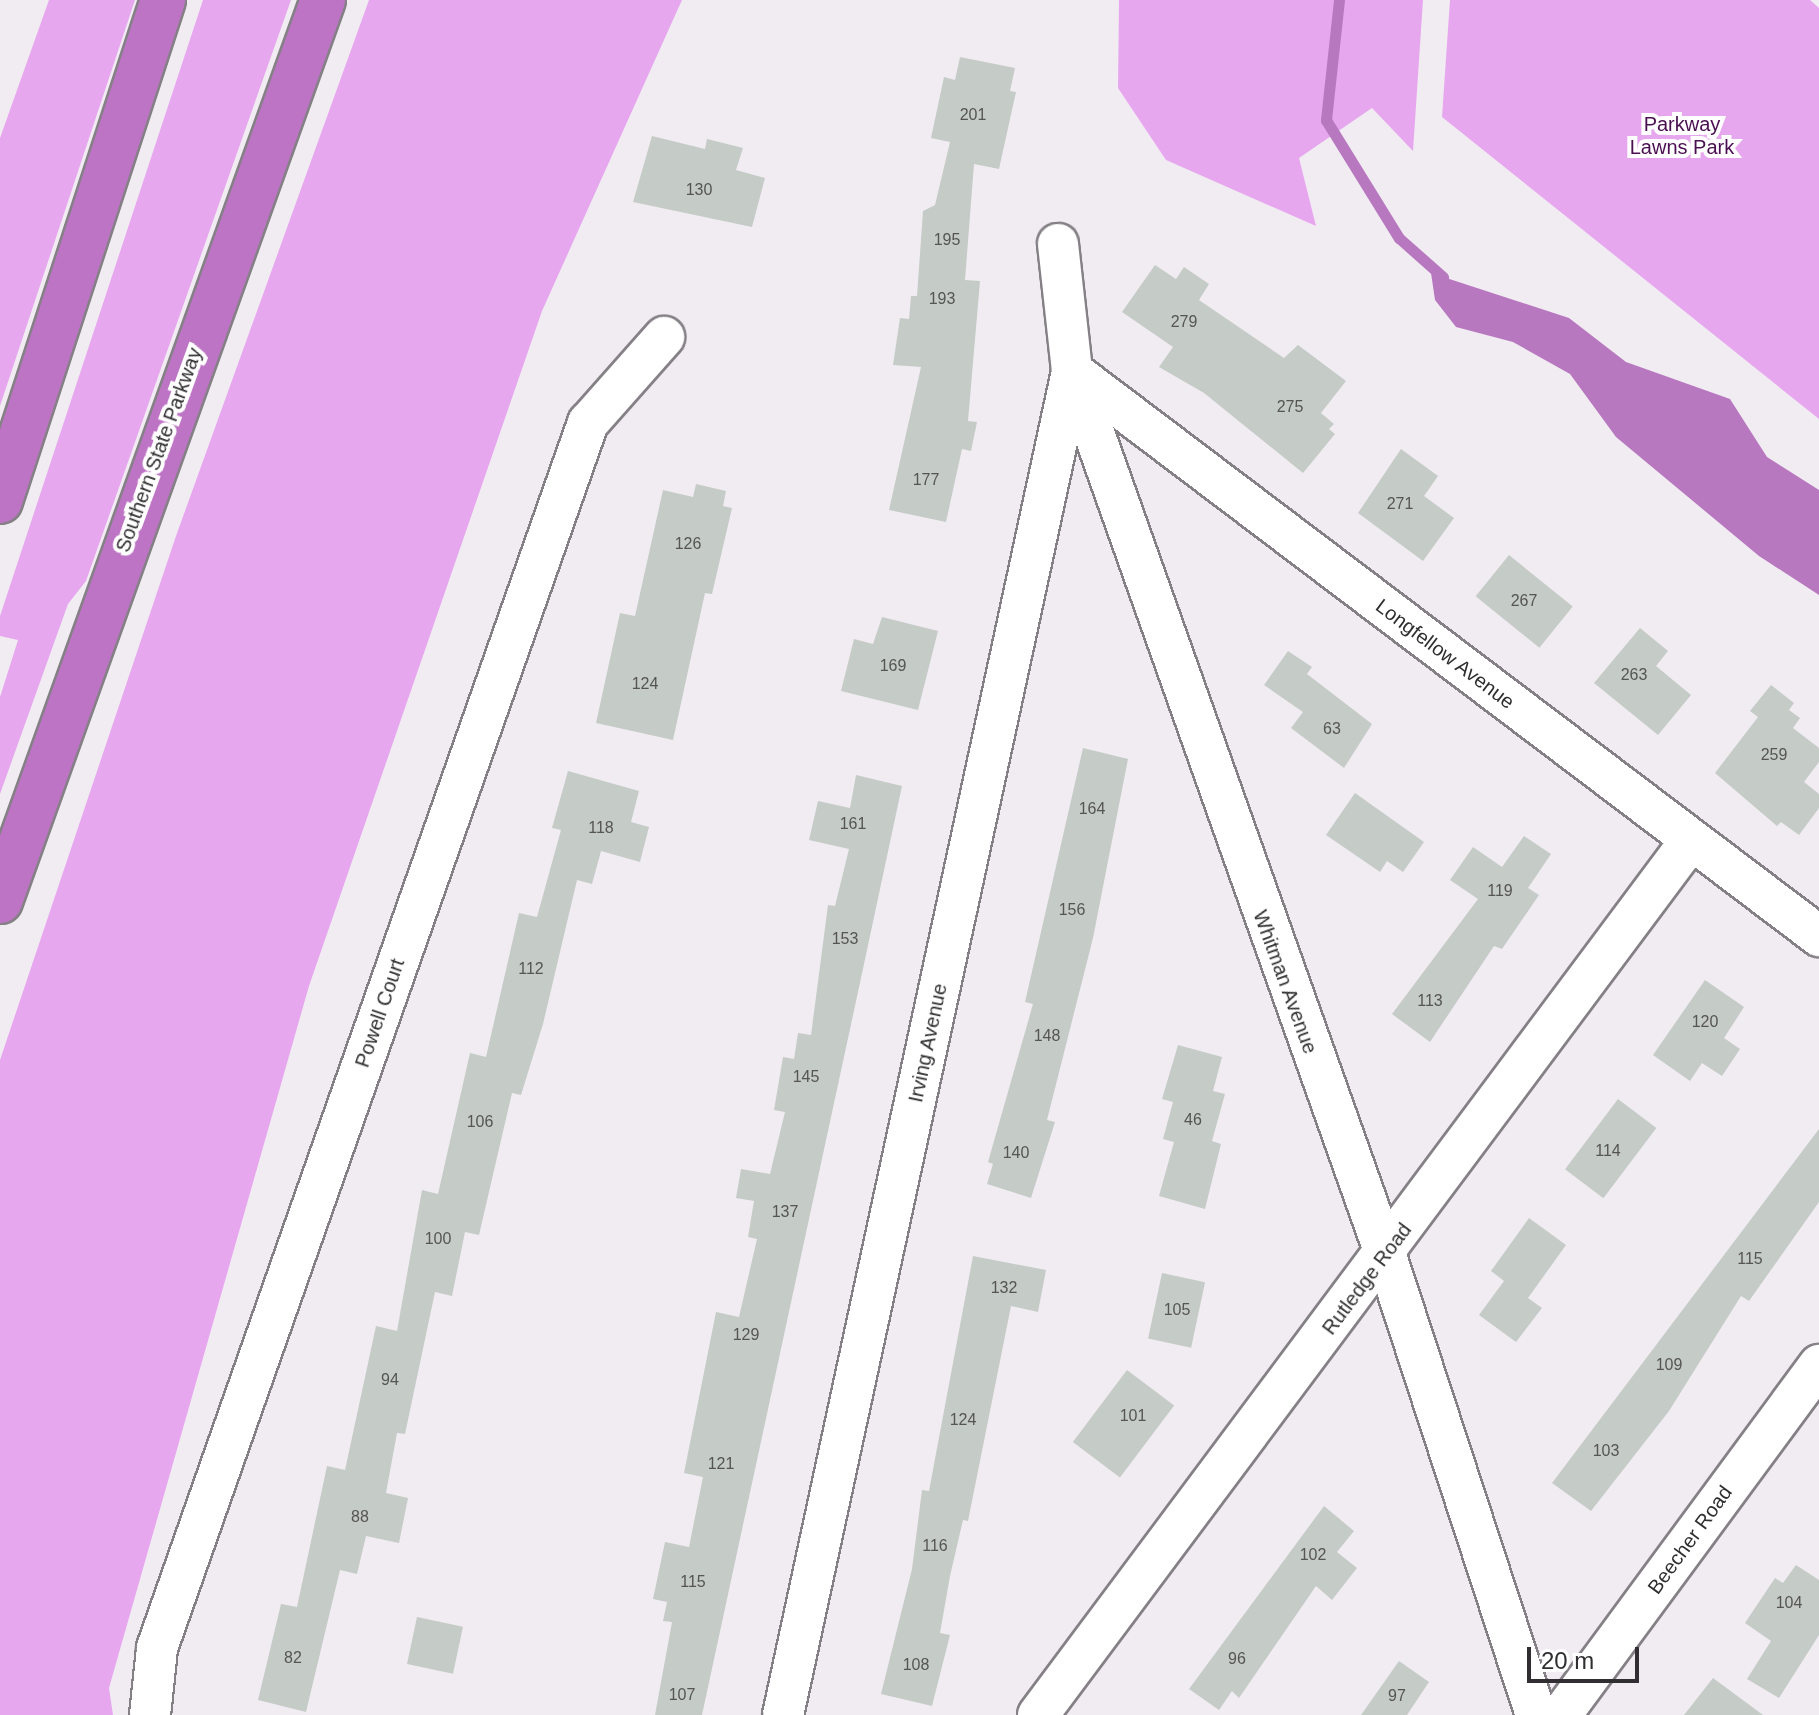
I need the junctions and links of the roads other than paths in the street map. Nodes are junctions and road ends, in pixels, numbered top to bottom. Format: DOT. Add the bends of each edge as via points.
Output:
graph roads {
  1 [pos="163,0"];
  2 [pos="323,0"];
  3 [pos="1058,244"];
  4 [pos="664,337"];
  5 [pos="1072,371"];
  6 [pos="0,501"];
  7 [pos="1691,840"];
  8 [pos="0,901"];
  9 [pos="1819,936"];
  10 [pos="1386,1256"];
  11 [pos="1819,1365"];
  12 [pos="150,1715"];
  13 [pos="783,1715"];
  14 [pos="1038,1715"];
  15 [pos="1536,1715"];
  16 [pos="1561,1715"];
  1 -- 6 [label="highway"];
  2 -- 8 [label="highway, Southern State Parkway"];
  3 -- 5 [label="street, Whitman Avenue"];
  4 -- 12 [label="street, Powell Court" via="588,423 157,1648"];
  5 -- 7 [label="street, Longfellow Avenue"];
  5 -- 10 [label="street, Whitman Avenue"];
  5 -- 13 [label="street, Irving Avenue"];
  7 -- 9 [label="street, Longfellow Avenue"];
  7 -- 10 [label="street, Rutledge Road"];
  10 -- 14 [label="street, Rutledge Road"];
  10 -- 15 [label="street, Whitman Avenue"];
  11 -- 16 [label="street, Beecher Road"];
}
